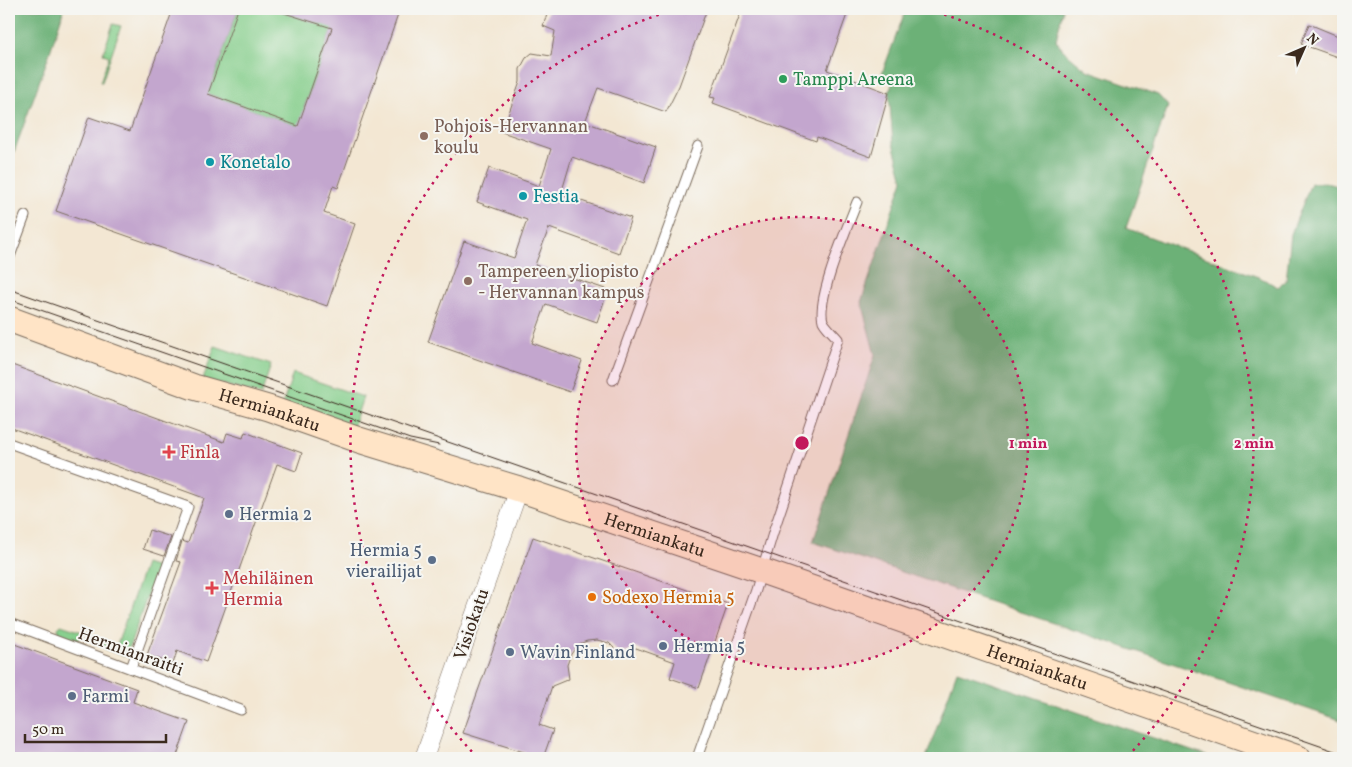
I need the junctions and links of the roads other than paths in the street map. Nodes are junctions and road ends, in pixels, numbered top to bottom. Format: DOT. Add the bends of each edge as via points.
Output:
graph roads {
  1 [pos="698,146"];
  2 [pos="857,202"];
  3 [pos="25,216"];
  4 [pos="9,259"];
  5 [pos="9,319"];
  6 [pos="612,380"];
  7 [pos="9,443"];
  8 [pos="519,489"];
  9 [pos="762,571"];
  10 [pos="9,623"];
  11 [pos="131,668"];
  12 [pos="241,710"];
  13 [pos="424,758"];
  14 [pos="697,758"];
  15 [pos="1298,758"];
  1 -- 6 [label="lane"];
  2 -- 9 [label="lane" via="822,304 824,321 838,339"];
  3 -- 4 [label="lane"];
  5 -- 8 [label="street, Hermiankatu" via="194,387"];
  7 -- 11 [label="lane" via="188,508"];
  8 -- 9 [label="street, Hermiankatu"];
  8 -- 13 [label="street, Visiokatu"];
  9 -- 14 [label="lane"];
  9 -- 15 [label="street, Hermiankatu"];
  10 -- 11 [label="lane, Hermianraitti"];
  11 -- 12 [label="lane, Hermianraitti"];
}
